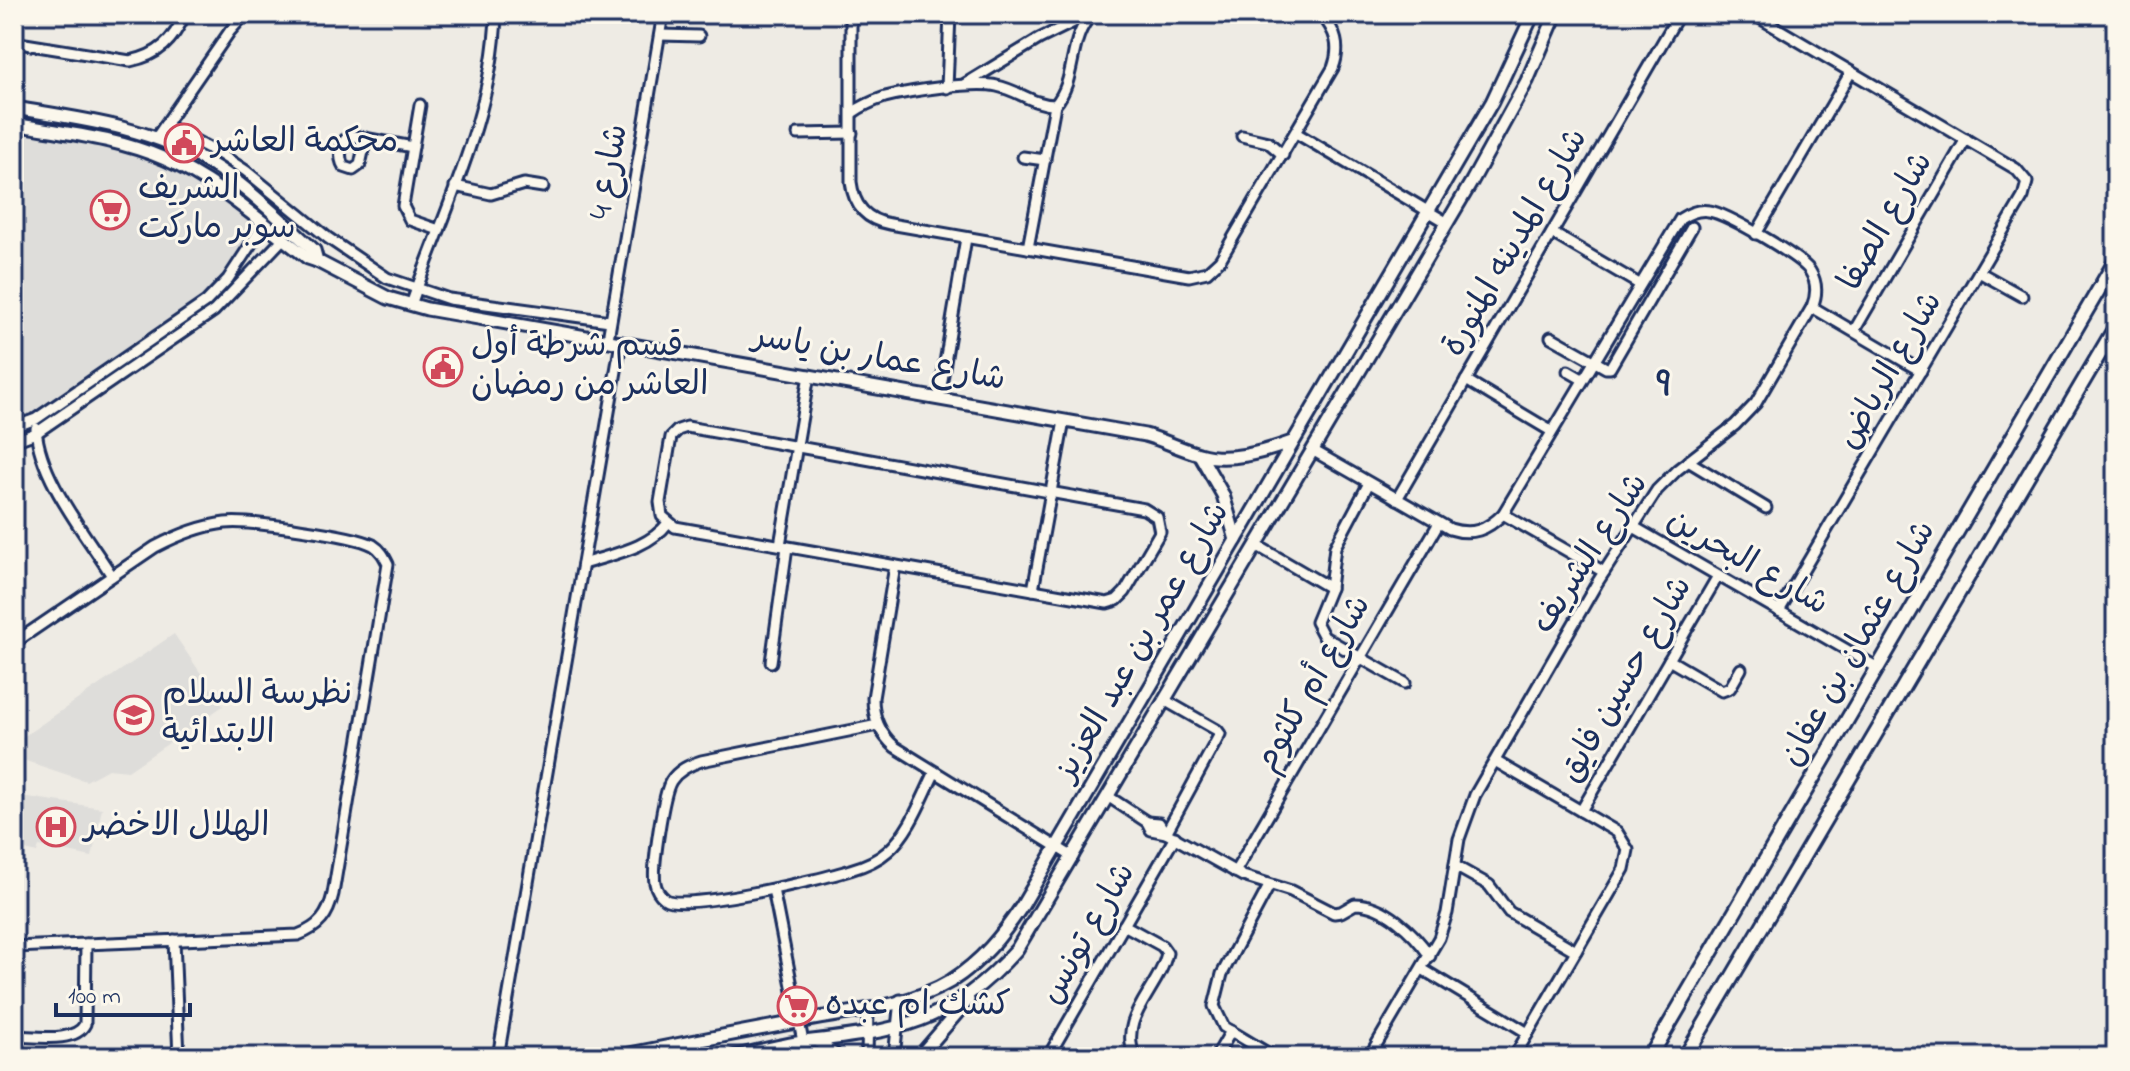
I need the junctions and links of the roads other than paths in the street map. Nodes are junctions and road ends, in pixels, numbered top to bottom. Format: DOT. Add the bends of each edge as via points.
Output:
graph roads {
  1 [pos="185,14"];
  2 [pos="245,14"];
  3 [pos="496,14"];
  4 [pos="663,14"];
  5 [pos="851,14"];
  6 [pos="950,14"];
  7 [pos="1092,14"];
  8 [pos="1321,14"];
  9 [pos="1533,14"];
  10 [pos="1556,14"];
  11 [pos="1679,14"];
  12 [pos="1753,14"];
  13 [pos="660,35"];
  14 [pos="699,36"];
  15 [pos="14,39"];
  16 [pos="1851,72"];
  17 [pos="961,87"];
  18 [pos="947,88"];
  19 [pos="420,105"];
  20 [pos="1055,105"];
  21 [pos="14,108"];
  22 [pos="852,113"];
  23 [pos="14,124"];
  24 [pos="165,125"];
  25 [pos="852,133"];
  26 [pos="1296,133"];
  27 [pos="798,134"];
  28 [pos="1242,136"];
  29 [pos="156,138"];
  30 [pos="366,138"];
  31 [pos="1966,139"];
  32 [pos="413,147"];
  33 [pos="1283,155"];
  34 [pos="1023,157"];
  35 [pos="1045,160"];
  36 [pos="233,179"];
  37 [pos="455,186"];
  38 [pos="543,187"];
  39 [pos="223,192"];
  40 [pos="1428,211"];
  41 [pos="1448,223"];
  42 [pos="264,224"];
  43 [pos="1692,227"];
  44 [pos="439,230"];
  45 [pos="1552,233"];
  46 [pos="1756,234"];
  47 [pos="966,238"];
  48 [pos="283,239"];
  49 [pos="1028,248"];
  50 [pos="2116,260"];
  51 [pos="317,261"];
  52 [pos="1979,272"];
  53 [pos="1639,284"];
  54 [pos="219,290"];
  55 [pos="416,290"];
  56 [pos="2022,296"];
  57 [pos="227,298"];
  58 [pos="411,305"];
  59 [pos="1812,307"];
  60 [pos="610,321"];
  61 [pos="2116,326"];
  62 [pos="1854,331"];
  63 [pos="1551,337"];
  64 [pos="608,339"];
  65 [pos="621,342"];
  66 [pos="1593,361"];
  67 [pos="1568,371"];
  68 [pos="1921,371"];
  69 [pos="809,375"];
  70 [pos="1582,379"];
  71 [pos="1466,380"];
  72 [pos="939,398"];
  73 [pos="36,419"];
  74 [pos="1064,421"];
  75 [pos="14,427"];
  76 [pos="1551,431"];
  77 [pos="36,433"];
  78 [pos="14,441"];
  79 [pos="1292,442"];
  80 [pos="797,446"];
  81 [pos="1314,451"];
  82 [pos="1200,455"];
  83 [pos="1688,461"];
  84 [pos="1369,483"];
  85 [pos="1051,492"];
  86 [pos="1397,499"];
  87 [pos="1766,508"];
  88 [pos="1503,514"];
  89 [pos="668,523"];
  90 [pos="1439,523"];
  91 [pos="1632,526"];
  92 [pos="1236,540"];
  93 [pos="784,546"];
  94 [pos="1258,546"];
  95 [pos="583,564"];
  96 [pos="895,566"];
  97 [pos="1604,572"];
  98 [pos="112,576"];
  99 [pos="1718,576"];
  100 [pos="1330,588"];
  101 [pos="1033,590"];
  102 [pos="1779,611"];
  103 [pos="14,643"];
  104 [pos="1359,657"];
  105 [pos="1669,660"];
  106 [pos="771,662"];
  107 [pos="1878,668"];
  108 [pos="1741,669"];
  109 [pos="1405,683"];
  110 [pos="1166,701"];
  111 [pos="878,725"];
  112 [pos="1495,761"];
  113 [pos="935,772"];
  114 [pos="1109,797"];
  115 [pos="1581,811"];
  116 [pos="1168,834"];
  117 [pos="1056,847"];
  118 [pos="1073,857"];
  119 [pos="1455,866"];
  120 [pos="1235,872"];
  121 [pos="1269,886"];
  122 [pos="773,889"];
  123 [pos="1124,925"];
  124 [pos="174,940"];
  125 [pos="86,944"];
  126 [pos="14,947"];
  127 [pos="1576,951"];
  128 [pos="1430,956"];
  129 [pos="1422,969"];
  130 [pos="982,984"];
  131 [pos="900,1000"];
  132 [pos="868,1009"];
  133 [pos="800,1021"];
  134 [pos="898,1029"];
  135 [pos="1231,1031"];
  136 [pos="1528,1033"];
  137 [pos="867,1035"];
  138 [pos="14,1036"];
  139 [pos="818,1041"];
  140 [pos="803,1042"];
  141 [pos="1375,1055"];
  142 [pos="179,1057"];
  143 [pos="498,1057"];
  144 [pos="615,1057"];
  145 [pos="732,1057"];
  146 [pos="837,1057"];
  147 [pos="867,1057"];
  148 [pos="894,1057"];
  149 [pos="919,1057"];
  150 [pos="1048,1057"];
  151 [pos="1135,1057"];
  152 [pos="1216,1057"];
  153 [pos="1274,1057"];
  154 [pos="1514,1057"];
  155 [pos="1650,1057"];
  156 [pos="1685,1057"];
  1 -- 15 [label="street" via="169,43 130,61"];
  2 -- 24 [label="street"];
  3 -- 37 [label="street" via="481,116"];
  4 -- 13 [label="street, شارع 4"];
  5 -- 22 [label="street"];
  6 -- 18 [label="street"];
  7 -- 17 [label="street"];
  7 -- 20 [label="street" via="1080,29 1068,86"];
  8 -- 26 [label="street" via="1335,34 1338,52"];
  9 -- 40 [label="street, شارع عمر بن عبد العزيز" via="1492,102"];
  10 -- 41 [label="street, شارع عمر بن عبد العزيز" via="1511,113"];
  11 -- 45 [label="street, شارع المدينه المنورة"];
  12 -- 16 [label="street"];
  13 -- 14 [label="street"];
  13 -- 60 [label="street, شارع 4"];
  16 -- 31 [label="street"];
  16 -- 46 [label="street"];
  17 -- 18 [label="street"];
  17 -- 20 [label="street" via="1000,87 1036,103"];
  18 -- 22 [label="street" via="883,98"];
  19 -- 32 [label="street"];
  20 -- 35 [label="street"];
  21 -- 29 [label="street, شارع عمار بن ياسر" via="129,128"];
  22 -- 25 [label="street"];
  23 -- 39 [label="street, شارع عمار بن ياسر" via="148,152"];
  24 -- 29 [label="street"];
  24 -- 55 [label="street" via="246,171 366,266"];
  25 -- 27 [label="street"];
  25 -- 47 [label="street" via="853,192 863,212 881,223"];
  26 -- 33 [label="street"];
  26 -- 40 [label="street"];
  28 -- 33 [label="street" via="1268,142"];
  29 -- 36 [label="street, شارع عمار بن ياسر"];
  30 -- 32 [label="street"];
  31 -- 52 [label="street, شارع الرياض" via="2021,172 2027,187"];
  31 -- 62 [label="street, شارع الصفا"];
  32 -- 44 [label="street" via="405,214"];
  33 -- 49 [label="street" via="1220,260 1202,274 1182,276"];
  34 -- 35 [label="street"];
  35 -- 49 [label="street"];
  36 -- 39 [label="street"];
  36 -- 51 [label="street, شارع عمار بن ياسر" via="314,250"];
  37 -- 38 [label="street" via="491,194 524,184"];
  37 -- 44 [label="street"];
  39 -- 42 [label="street, شارع عمار بن ياسر"];
  40 -- 41 [label="street"];
  40 -- 79 [label="street, شارع عمر بن عبد العزيز"];
  41 -- 81 [label="street, شارع عمر بن عبد العزيز"];
  42 -- 48 [label="street, شارع عمار بن ياسر"];
  42 -- 54 [label="street"];
  43 -- 66 [label="street" via="1611,367"];
  44 -- 55 [label="street"];
  45 -- 53 [label="street"];
  45 -- 71 [label="street, شارع المدينه المنورة"];
  46 -- 53 [label="street" via="1714,212 1690,212 1675,224"];
  46 -- 59 [label="street" via="1807,267 1816,287"];
  47 -- 49 [label="street"];
  47 -- 72 [label="street"];
  48 -- 51 [label="street, شارع عمار بن ياسر"];
  48 -- 57 [label="street"];
  50 -- 107 [label="main road, شارع عثمان بن عفان"];
  51 -- 58 [label="street, شارع عمار بن ياسر"];
  52 -- 56 [label="street"];
  52 -- 68 [label="street, شارع الرياض"];
  53 -- 66 [label="street"];
  54 -- 57 [label="street"];
  54 -- 73 [label="street"];
  55 -- 58 [label="street"];
  55 -- 60 [label="street"];
  57 -- 77 [label="street" via="200,322"];
  58 -- 64 [label="street, شارع عمار بن ياسر"];
  59 -- 62 [label="street"];
  59 -- 83 [label="street, شارع الشريف" via="1756,403"];
  60 -- 64 [label="street, شارع 4"];
  61 -- 156 [label="main road, شارع عثمان بن عفان"];
  62 -- 68 [label="street"];
  63 -- 66 [label="street"];
  64 -- 65 [label="street, شارع عمار بن ياسر"];
  65 -- 69 [label="street, شارع عمار بن ياسر"];
  65 -- 95 [label="street"];
  66 -- 70 [label="street"];
  67 -- 70 [label="street"];
  68 -- 102 [label="street, شارع الرياض"];
  69 -- 72 [label="street, شارع عمار بن ياسر"];
  69 -- 80 [label="street"];
  70 -- 76 [label="street"];
  71 -- 76 [label="street"];
  71 -- 86 [label="street, شارع المدينه المنورة"];
  72 -- 74 [label="street, شارع عمار بن ياسر"];
  73 -- 75 [label="street"];
  73 -- 77 [label="street"];
  74 -- 82 [label="street, شارع عمار بن ياسر" via="1159,439"];
  74 -- 85 [label="street"];
  76 -- 88 [label="street"];
  77 -- 78 [label="street"];
  77 -- 98 [label="street" via="46,472"];
  79 -- 82 [label="street, شارع عمار بن ياسر" via="1248,454"];
  79 -- 92 [label="street, شارع عمر بن عبد العزيز"];
  80 -- 85 [label="street"];
  80 -- 89 [label="street" via="687,427 678,430 670,442 660,502"];
  80 -- 93 [label="street"];
  81 -- 84 [label="street"];
  81 -- 94 [label="street, شارع عمر بن عبد العزيز"];
  82 -- 92 [label="street" via="1223,495"];
  83 -- 87 [label="street"];
  83 -- 91 [label="street, شارع الشريف" via="1657,490"];
  84 -- 86 [label="street"];
  84 -- 100 [label="street" via="1337,542"];
  85 -- 101 [label="street"];
  85 -- 101 [label="street" via="1149,511 1160,532 1117,600 1107,603"];
  86 -- 90 [label="street"];
  88 -- 90 [label="street" via="1473,532"];
  88 -- 97 [label="street"];
  89 -- 93 [label="street"];
  89 -- 95 [label="street" via="644,544"];
  90 -- 104 [label="street, شارع أم كلثوم"];
  91 -- 97 [label="street, شارع الشريف"];
  91 -- 99 [label="street, شارع البحرين"];
  92 -- 117 [label="street, شارع عمر بن عبد العزيز"];
  93 -- 96 [label="street"];
  93 -- 106 [label="street"];
  94 -- 100 [label="street"];
  94 -- 110 [label="street, شارع عمر بن عبد العزيز"];
  95 -- 143 [label="street"];
  96 -- 101 [label="street"];
  96 -- 111 [label="street" via="873,698"];
  97 -- 112 [label="street, شارع الشريف"];
  98 -- 103 [label="street"];
  98 -- 124 [label="street" via="179,535 228,522 365,541 384,554 388,564 330,908 311,930 298,935"];
  99 -- 102 [label="street, شارع البحرين"];
  99 -- 105 [label="street, شارع حسين فايق"];
  100 -- 104 [label="street" via="1317,628"];
  102 -- 107 [label="street, شارع البحرين"];
  104 -- 109 [label="street"];
  104 -- 120 [label="street, شارع أم كلثوم"];
  105 -- 108 [label="street" via="1722,691 1730,688"];
  105 -- 115 [label="street, شارع حسين فايق"];
  107 -- 155 [label="main road, شارع عثمان بن عفان"];
  110 -- 114 [label="street, شارع عمر بن عبد العزيز"];
  110 -- 116 [label="street, شارع تونس" via="1220,734"];
  111 -- 113 [label="street" via="895,747"];
  111 -- 122 [label="street" via="695,763 671,781 655,872 663,897 680,904"];
  112 -- 115 [label="street"];
  112 -- 119 [label="street, شارع الشريف" via="1469,807"];
  113 -- 117 [label="street"];
  113 -- 122 [label="street" via="903,834 887,852 849,871"];
  114 -- 116 [label="street" via="1147,822 1159,823"];
  114 -- 118 [label="street, شارع عمر بن عبد العزيز"];
  115 -- 127 [label="street" via="1617,832 1628,857"];
  116 -- 120 [label="street"];
  116 -- 123 [label="street, شارع تونس"];
  117 -- 118 [label="street"];
  117 -- 131 [label="street, شارع عمر بن عبد العزيز" via="984,957 932,991"];
  118 -- 130 [label="street, شارع عمر بن عبد العزيز" via="1017,949"];
  119 -- 127 [label="street" via="1489,885 1509,912"];
  119 -- 128 [label="street, شارع الشريف" via="1445,920"];
  120 -- 121 [label="street"];
  121 -- 128 [label="street" via="1334,913 1358,903 1373,908 1403,926"];
  121 -- 135 [label="street" via="1216,990 1216,1014"];
  122 -- 133 [label="street"];
  123 -- 150 [label="street, شارع تونس"];
  123 -- 151 [label="street" via="1167,953 1131,1025"];
  124 -- 125 [label="street"];
  124 -- 142 [label="street"];
  125 -- 126 [label="street"];
  125 -- 138 [label="street" via="82,1030 71,1036"];
  127 -- 136 [label="street"];
  128 -- 129 [label="street, شارع الشريف"];
  129 -- 136 [label="street"];
  129 -- 141 [label="street, شارع الشريف"];
  130 -- 134 [label="street, شارع عمر بن عبد العزيز" via="932,1016"];
  130 -- 149 [label="street"];
  131 -- 132 [label="street, شارع عمر بن عبد العزيز"];
  131 -- 134 [label="street"];
  132 -- 133 [label="street, شارع عمر بن عبد العزيز"];
  132 -- 137 [label="street"];
  133 -- 140 [label="street"];
  133 -- 144 [label="street, شارع عمر بن عبد العزيز"];
  134 -- 137 [label="street, شارع عمر بن عبد العزيز"];
  134 -- 148 [label="street"];
  135 -- 152 [label="street"];
  135 -- 153 [label="street"];
  136 -- 154 [label="street"];
  137 -- 139 [label="street, شارع عمر بن عبد العزيز"];
  137 -- 147 [label="street"];
  139 -- 140 [label="street, شارع عمر بن عبد العزيز"];
  139 -- 146 [label="street"];
  140 -- 145 [label="street, شارع عمر بن عبد العزيز"];
}
